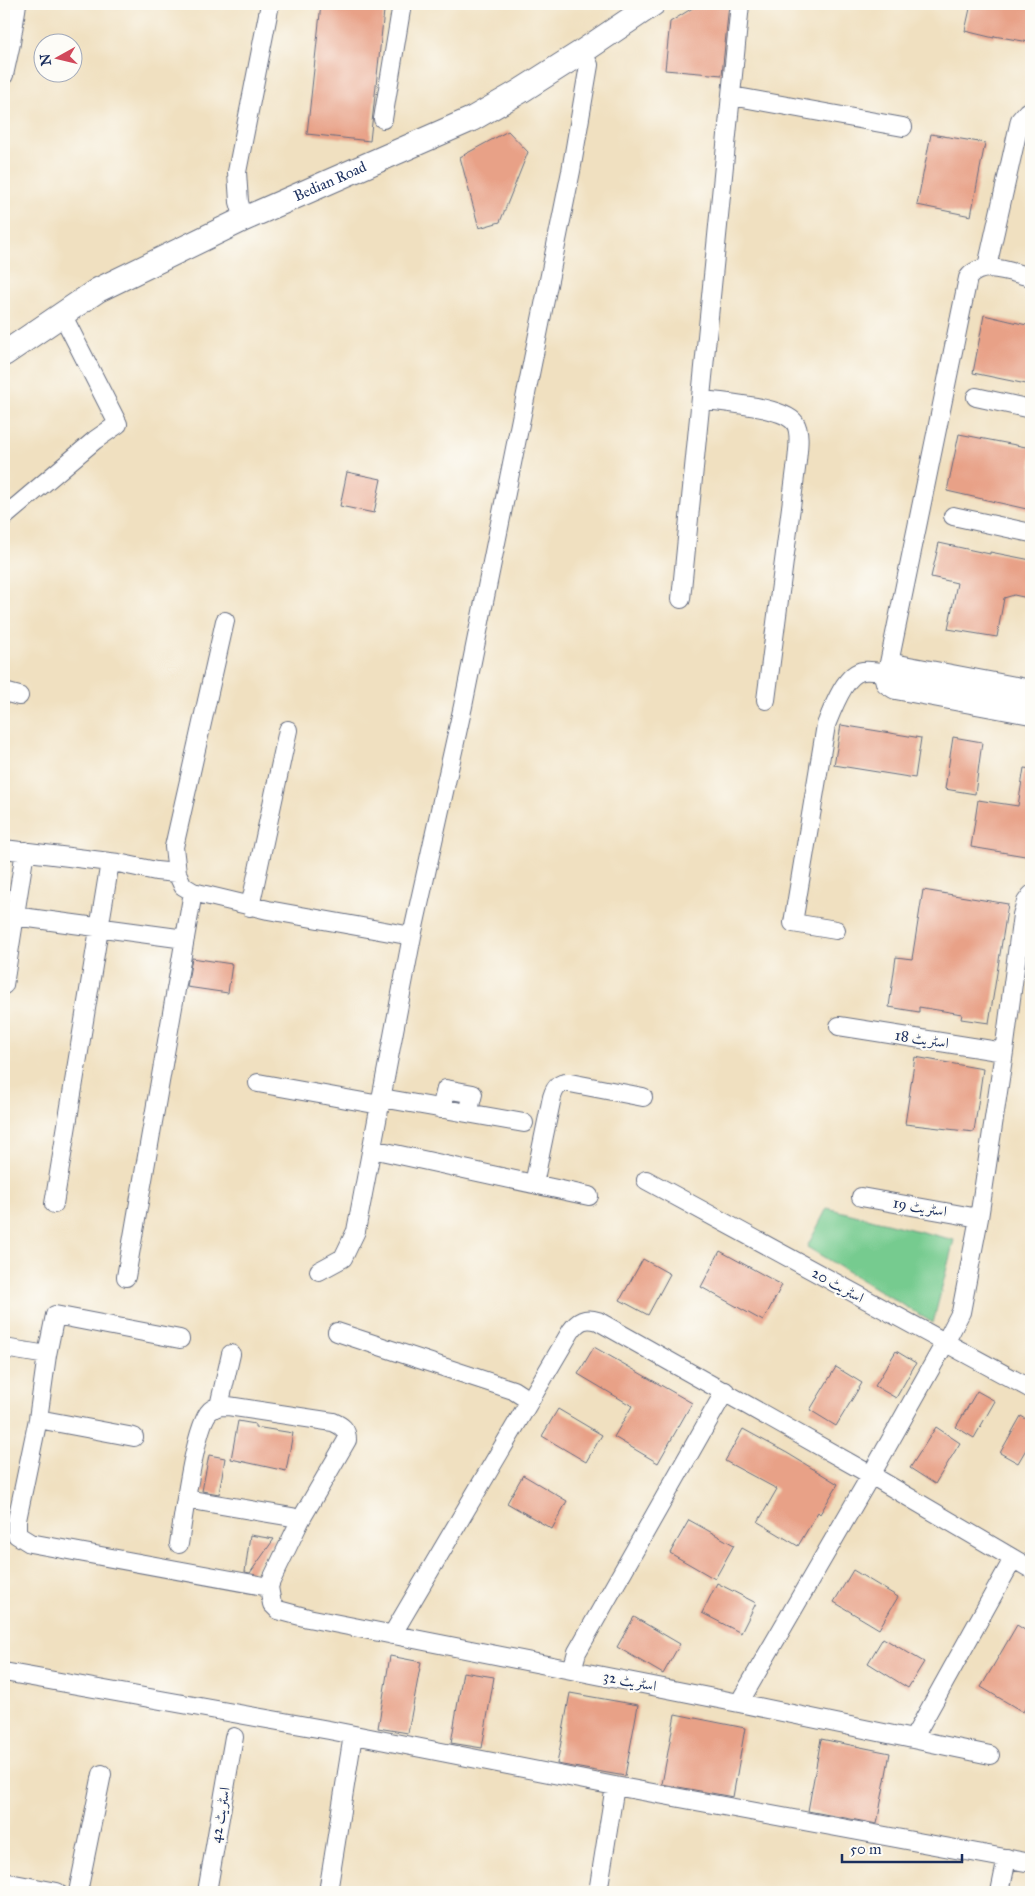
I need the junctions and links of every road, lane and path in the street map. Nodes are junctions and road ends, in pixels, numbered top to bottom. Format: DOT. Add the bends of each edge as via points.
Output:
graph roads {
  1 [pos="17,4"];
  2 [pos="270,4"];
  3 [pos="402,4"];
  4 [pos="653,4"];
  5 [pos="740,4"];
  6 [pos="7,42"];
  7 [pos="582,52"];
  8 [pos="4,75"];
  9 [pos="732,96"];
  10 [pos="1031,110"];
  11 [pos="383,119"];
  12 [pos="903,127"];
  13 [pos="244,219"];
  14 [pos="987,267"];
  15 [pos="1031,277"];
  16 [pos="62,314"];
  17 [pos="4,354"];
  18 [pos="976,397"];
  19 [pos="702,400"];
  20 [pos="1031,409"];
  21 [pos="953,516"];
  22 [pos="4,517"];
  23 [pos="1031,533"];
  24 [pos="681,599"];
  25 [pos="226,621"];
  26 [pos="887,673"];
  27 [pos="1031,692"];
  28 [pos="766,700"];
  29 [pos="1031,712"];
  30 [pos="288,730"];
  31 [pos="4,849"];
  32 [pos="25,851"];
  33 [pos="110,862"];
  34 [pos="177,873"];
  35 [pos="194,892"];
  36 [pos="1031,895"];
  37 [pos="250,906"];
  38 [pos="14,916"];
  39 [pos="99,927"];
  40 [pos="836,930"];
  41 [pos="412,936"];
  42 [pos="185,939"];
  43 [pos="4,985"];
  44 [pos="839,1026"];
  45 [pos="1004,1052"];
  46 [pos="258,1083"];
  47 [pos="642,1097"];
  48 [pos="381,1102"];
  49 [pos="524,1124"];
  50 [pos="372,1149"];
  51 [pos="646,1180"];
  52 [pos="534,1184"];
  53 [pos="590,1196"];
  54 [pos="861,1197"];
  55 [pos="54,1204"];
  56 [pos="978,1218"];
  57 [pos="319,1270"];
  58 [pos="126,1278"];
  59 [pos="337,1332"];
  60 [pos="180,1339"];
  61 [pos="945,1344"];
  62 [pos="4,1348"];
  63 [pos="231,1354"];
  64 [pos="47,1355"];
  65 [pos="1031,1389"];
  66 [pos="725,1391"];
  67 [pos="530,1401"];
  68 [pos="219,1406"];
  69 [pos="38,1419"];
  70 [pos="134,1437"];
  71 [pos="871,1475"];
  72 [pos="186,1499"];
  73 [pos="300,1521"];
  74 [pos="179,1544"];
  75 [pos="1013,1559"];
  76 [pos="1031,1569"];
  77 [pos="269,1587"];
  78 [pos="392,1635"];
  79 [pos="572,1670"];
  80 [pos="4,1672"];
  81 [pos="739,1703"];
  82 [pos="353,1735"];
  83 [pos="234,1738"];
  84 [pos="914,1739"];
  85 [pos="990,1755"];
  86 [pos="102,1774"];
  87 [pos="615,1786"];
  88 [pos="1007,1858"];
  89 [pos="1031,1863"];
  90 [pos="4,1882"];
  91 [pos="57,1892"];
  92 [pos="78,1892"];
  93 [pos="207,1892"];
  94 [pos="328,1892"];
  95 [pos="598,1892"];
  96 [pos="1000,1892"];
  1 -- 6 [label="street"];
  2 -- 13 [label="street" via="237,172"];
  3 -- 11 [label="street"];
  4 -- 7 [label="main road, Bedian Road"];
  5 -- 9 [label="street"];
  6 -- 8 [label="street"];
  7 -- 13 [label="main road, Bedian Road" via="472,119"];
  7 -- 41 [label="street" via="589,65 571,171 463,706"];
  9 -- 12 [label="street"];
  9 -- 19 [label="street"];
  10 -- 14 [label="street" via="1020,120"];
  13 -- 16 [label="main road, Bedian Road" via="98,290"];
  14 -- 15 [label="street"];
  14 -- 26 [label="street" via="968,278"];
  16 -- 17 [label="main road, Bedian Road"];
  16 -- 22 [label="street" via="118,424"];
  18 -- 20 [label="street"];
  19 -- 24 [label="street"];
  19 -- 28 [label="street" via="774,410 787,415 795,423 798,435"];
  21 -- 23 [label="street"];
  25 -- 34 [label="street" via="174,847"];
  26 -- 27 [label="main road" via="892,667 898,667"];
  26 -- 29 [label="main road" via="888,682 896,686"];
  26 -- 40 [label="street" via="865,670 854,675 843,688 826,725 793,923"];
  30 -- 37 [label="street"];
  31 -- 32 [label="street"];
  32 -- 33 [label="street"];
  32 -- 38 [label="street"];
  33 -- 34 [label="street"];
  33 -- 39 [label="street"];
  34 -- 35 [label="street" via="183,886"];
  35 -- 37 [label="street"];
  35 -- 42 [label="street"];
  36 -- 45 [label="street" via="1022,916"];
  37 -- 41 [label="street"];
  38 -- 39 [label="street"];
  38 -- 43 [label="street"];
  39 -- 42 [label="street"];
  39 -- 55 [label="street"];
  41 -- 48 [label="street"];
  42 -- 58 [label="street"];
  44 -- 45 [label="street, اسٹریٹ 18"];
  45 -- 56 [label="street"];
  46 -- 48 [label="street"];
  47 -- 52 [label="street" via="564,1082 556,1086"];
  48 -- 49 [label="street" via="441,1108 446,1089 472,1094 468,1113"];
  48 -- 50 [label="street"];
  50 -- 52 [label="street"];
  50 -- 57 [label="street" via="356,1231 342,1258"];
  51 -- 61 [label="street, اسٹریٹ 20"];
  52 -- 53 [label="street"];
  54 -- 56 [label="street, اسٹریٹ 19"];
  56 -- 61 [label="street" via="961,1312"];
  59 -- 67 [label="street" via="513,1390"];
  60 -- 64 [label="street" via="55,1315"];
  61 -- 65 [label="street, اسٹریٹ 20"];
  61 -- 71 [label="street"];
  62 -- 64 [label="street"];
  63 -- 68 [label="street"];
  64 -- 69 [label="street"];
  66 -- 67 [label="street" via="589,1318 575,1325"];
  66 -- 71 [label="street"];
  66 -- 79 [label="street" via="577,1652"];
  67 -- 78 [label="street"];
  68 -- 72 [label="street" via="203,1422"];
  68 -- 73 [label="street" via="333,1422 344,1428 347,1434 344,1445"];
  69 -- 70 [label="street"];
  69 -- 77 [label="street" via="16,1520 17,1535 22,1540"];
  71 -- 75 [label="street"];
  71 -- 81 [label="street"];
  72 -- 73 [label="street"];
  72 -- 74 [label="street"];
  73 -- 77 [label="street"];
  75 -- 76 [label="street"];
  75 -- 84 [label="street"];
  77 -- 78 [label="street, اسٹریٹ 32" via="272,1604 278,1610"];
  78 -- 79 [label="street, اسٹریٹ 32"];
  79 -- 81 [label="street, اسٹریٹ 32"];
  80 -- 82 [label="street"];
  81 -- 84 [label="street, اسٹریٹ 32"];
  82 -- 87 [label="street"];
  82 -- 94 [label="street"];
  83 -- 93 [label="street, اسٹریٹ 42"];
  84 -- 85 [label="street, اسٹریٹ 32"];
  86 -- 92 [label="street"];
  87 -- 88 [label="street"];
  87 -- 95 [label="street"];
  88 -- 89 [label="street"];
  88 -- 96 [label="street"];
  90 -- 91 [label="street"];
}
